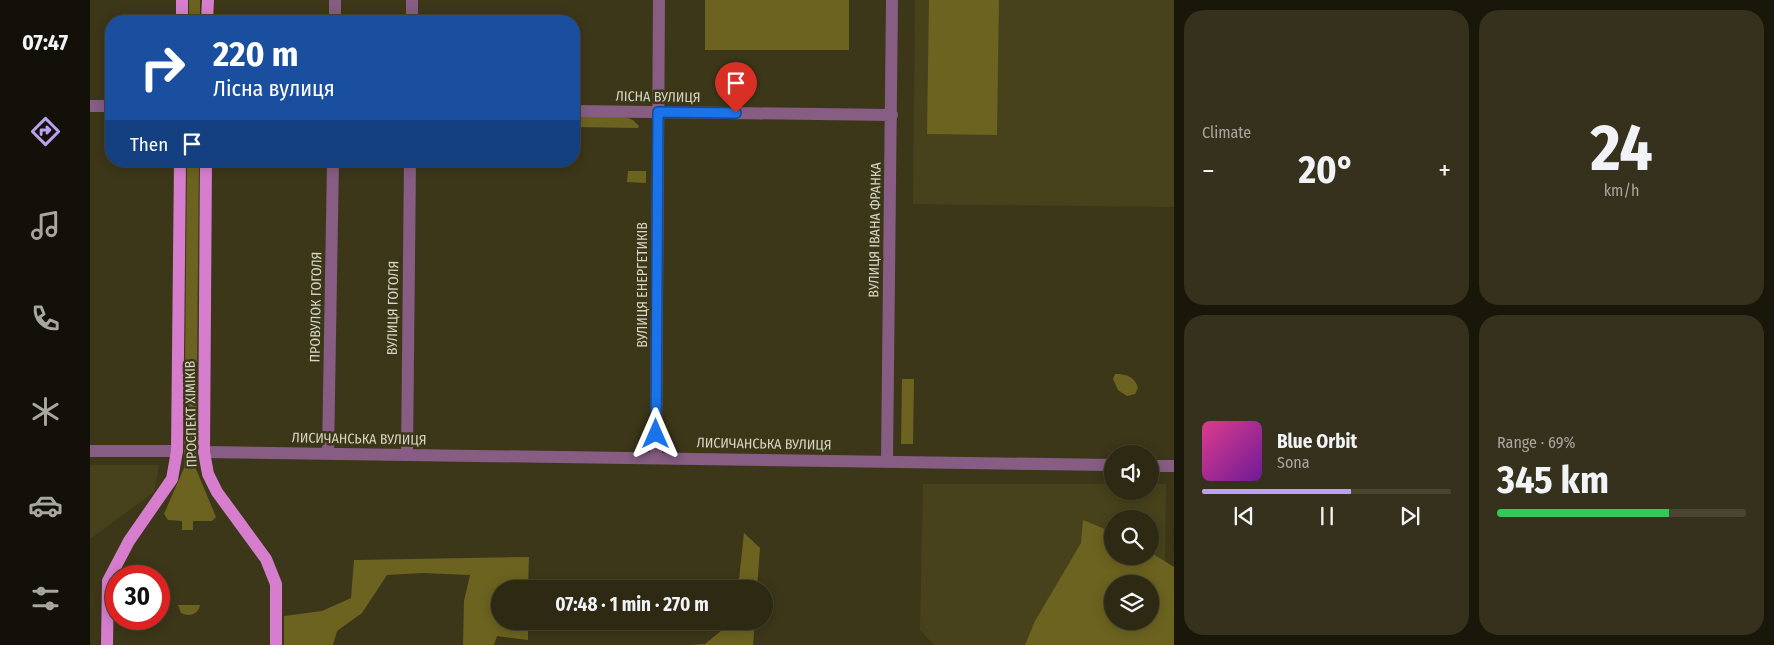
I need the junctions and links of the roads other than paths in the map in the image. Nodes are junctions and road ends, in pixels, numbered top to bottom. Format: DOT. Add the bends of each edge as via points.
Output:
graph roads {
  1 [pos="182,0"];
  2 [pos="208,0"];
  3 [pos="335,0"];
  4 [pos="412,0"];
  5 [pos="659,0"];
  6 [pos="892,0"];
  7 [pos="182,15"];
  8 [pos="208,15"];
  9 [pos="335,15"];
  10 [pos="412,15"];
  11 [pos="90,106"];
  12 [pos="105,106"];
  13 [pos="580,111"];
  14 [pos="658,112"];
  15 [pos="892,115"];
  16 [pos="180,167"];
  17 [pos="206,167"];
  18 [pos="333,167"];
  19 [pos="410,167"];
  20 [pos="90,451"];
  21 [pos="177,452"];
  22 [pos="204,452"];
  23 [pos="328,454"];
  24 [pos="407,454"];
  25 [pos="656,458"];
  26 [pos="887,461"];
  27 [pos="1104,466"];
  28 [pos="1159,466"];
  29 [pos="1174,466"];
  30 [pos="107,645"];
  31 [pos="276,645"];
  1 -- 7 [label="main road"];
  2 -- 8 [label="main road"];
  3 -- 9 [label="street"];
  4 -- 10 [label="street"];
  5 -- 14 [label="street, ВУЛИЦЯ ЕНЕРГЕТИКІВ"];
  6 -- 15 [label="street, ВУЛИЦЯ ІВАНА ФРАНКА"];
  11 -- 12 [label="street"];
  13 -- 14 [label="street, ЛІСНА ВУЛИЦЯ"];
  14 -- 15 [label="street, ЛІСНА ВУЛИЦЯ"];
  14 -- 25 [label="street, ВУЛИЦЯ ЕНЕРГЕТИКІВ"];
  15 -- 26 [label="street, ВУЛИЦЯ ІВАНА ФРАНКА"];
  16 -- 21 [label="main road, ПРОСПЕКТ ХІМІКІВ"];
  17 -- 22 [label="main road, ПРОСПЕКТ ХІМІКІВ"];
  18 -- 23 [label="street, ПРОВУЛОК ГОГОЛЯ"];
  19 -- 24 [label="street, ВУЛИЦЯ ГОГОЛЯ"];
  20 -- 21 [label="street"];
  21 -- 30 [label="main road, ПРОСПЕКТ ХІМІКІВ" via="172,479 129,540 108,581"];
  22 -- 23 [label="street, ЛИСИЧАНСЬКА ВУЛИЦЯ"];
  22 -- 31 [label="main road, ПРОСПЕКТ ХІМІКІВ" via="208,474 217,492 266,559 276,584"];
  23 -- 24 [label="street, ЛИСИЧАНСЬКА ВУЛИЦЯ"];
  24 -- 25 [label="street, ЛИСИЧАНСЬКА ВУЛИЦЯ"];
  25 -- 26 [label="street, ЛИСИЧАНСЬКА ВУЛИЦЯ"];
  26 -- 27 [label="street, ЛИСИЧАНСЬКА ВУЛИЦЯ"];
  28 -- 29 [label="street"];
}
